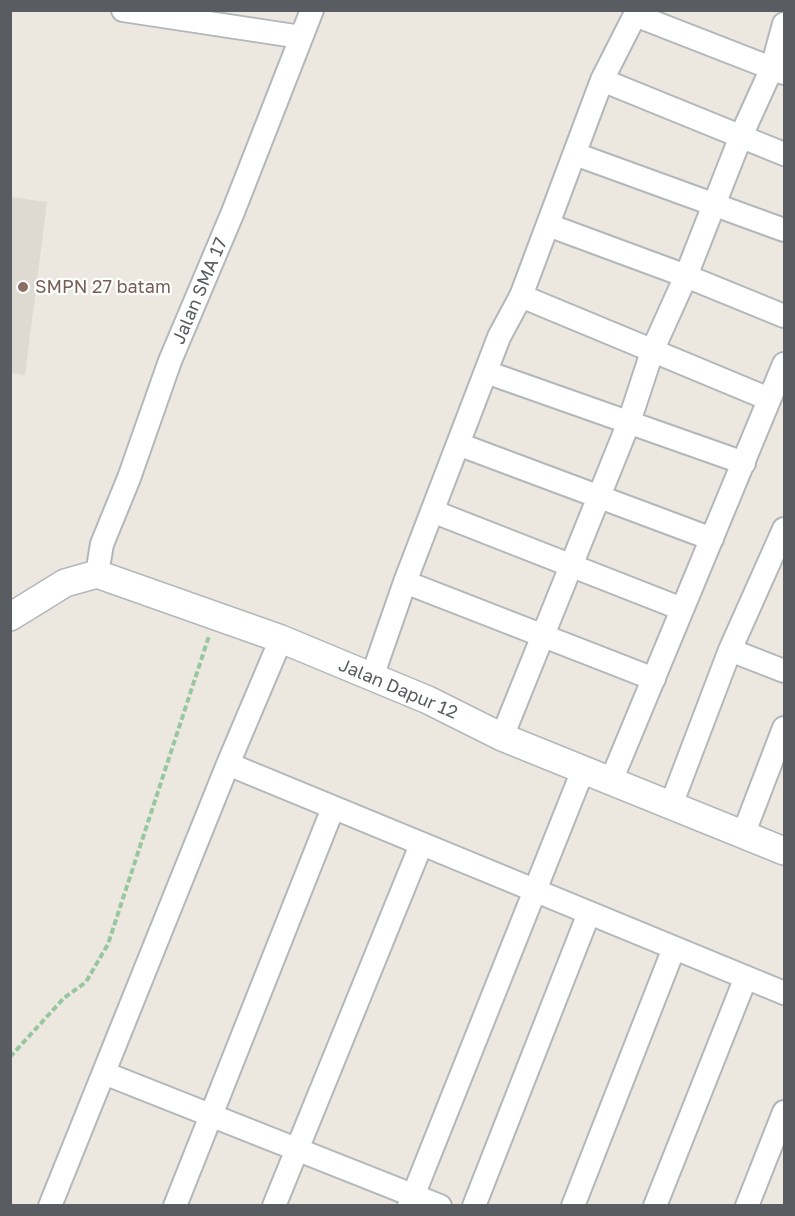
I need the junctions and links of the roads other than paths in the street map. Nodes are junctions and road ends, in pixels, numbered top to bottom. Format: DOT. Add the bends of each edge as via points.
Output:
graph roads {
  1 [pos="123,10"];
  2 [pos="312,10"];
  3 [pos="636,13"];
  4 [pos="784,24"];
  5 [pos="302,37"];
  6 [pos="778,71"];
  7 [pos="602,80"];
  8 [pos="741,136"];
  9 [pos="575,154"];
  10 [pos="784,154"];
  11 [pos="714,203"];
  12 [pos="548,225"];
  13 [pos="784,230"];
  14 [pos="686,276"];
  15 [pos="521,296"];
  16 [pos="784,316"];
  17 [pos="653,349"];
  18 [pos="784,364"];
  19 [pos="486,372"];
  20 [pos="769,399"];
  21 [pos="629,422"];
  22 [pos="458,444"];
  23 [pos="744,463"];
  24 [pos="598,496"];
  25 [pos="432,511"];
  26 [pos="784,529"];
  27 [pos="712,539"];
  28 [pos="570,565"];
  29 [pos="98,574"];
  30 [pos="405,582"];
  31 [pos="682,609"];
  32 [pos="10,616"];
  33 [pos="543,635"];
  34 [pos="281,639"];
  35 [pos="730,650"];
  36 [pos="784,671"];
  37 [pos="372,677"];
  38 [pos="654,679"];
  39 [pos="784,728"];
  40 [pos="502,736"];
  41 [pos="228,764"];
  42 [pos="583,770"];
  43 [pos="611,781"];
  44 [pos="671,805"];
  45 [pos="333,808"];
  46 [pos="743,835"];
  47 [pos="421,845"];
  48 [pos="784,851"];
  49 [pos="535,891"];
  50 [pos="589,913"];
  51 [pos="674,948"];
  52 [pos="746,977"];
  53 [pos="784,993"];
  54 [pos="104,1073"];
  55 [pos="784,1112"];
  56 [pos="211,1115"];
  57 [pos="297,1150"];
  58 [pos="411,1200"];
  59 [pos="50,1206"];
  60 [pos="175,1206"];
  61 [pos="274,1206"];
  62 [pos="440,1206"];
  63 [pos="474,1206"];
  64 [pos="573,1206"];
  65 [pos="655,1206"];
  66 [pos="747,1206"];
  1 -- 5 [label="street"];
  2 -- 5 [label="street, Jalan SMA 17"];
  3 -- 6 [label="street"];
  3 -- 7 [label="street"];
  4 -- 6 [label="street"];
  5 -- 29 [label="street, Jalan SMA 17" via="234,212 170,361 102,544"];
  6 -- 8 [label="street"];
  7 -- 8 [label="street"];
  7 -- 9 [label="street"];
  8 -- 10 [label="street"];
  8 -- 11 [label="street"];
  9 -- 11 [label="street"];
  9 -- 12 [label="street"];
  11 -- 13 [label="street"];
  11 -- 14 [label="street"];
  12 -- 14 [label="street"];
  12 -- 15 [label="street"];
  14 -- 16 [label="street"];
  14 -- 17 [label="street"];
  15 -- 17 [label="street"];
  15 -- 19 [label="street"];
  17 -- 20 [label="street"];
  17 -- 21 [label="street"];
  18 -- 20 [label="street"];
  19 -- 21 [label="street"];
  19 -- 22 [label="street"];
  20 -- 23 [label="street"];
  21 -- 23 [label="street"];
  21 -- 24 [label="street"];
  22 -- 24 [label="street"];
  22 -- 25 [label="street"];
  23 -- 27 [label="street"];
  24 -- 27 [label="street"];
  24 -- 28 [label="street"];
  25 -- 28 [label="street"];
  25 -- 30 [label="street"];
  26 -- 35 [label="street"];
  27 -- 31 [label="street"];
  28 -- 31 [label="street"];
  28 -- 33 [label="street"];
  29 -- 32 [label="street" via="65,583"];
  29 -- 34 [label="street, Jalan Dapur 12"];
  30 -- 33 [label="street"];
  30 -- 37 [label="street"];
  31 -- 38 [label="street"];
  33 -- 38 [label="street"];
  33 -- 40 [label="street"];
  34 -- 37 [label="street, Jalan Dapur 12"];
  34 -- 41 [label="street"];
  35 -- 36 [label="street"];
  35 -- 44 [label="street"];
  37 -- 40 [label="street, Jalan Dapur 12"];
  38 -- 43 [label="street"];
  39 -- 46 [label="street"];
  40 -- 42 [label="street, Jalan Dapur 12"];
  41 -- 45 [label="street"];
  41 -- 54 [label="street"];
  42 -- 43 [label="street, Jalan Dapur 12"];
  42 -- 49 [label="street"];
  43 -- 44 [label="street, Jalan Dapur 12"];
  44 -- 46 [label="street, Jalan Dapur 12"];
  45 -- 47 [label="street"];
  45 -- 56 [label="street"];
  46 -- 48 [label="street, Jalan Dapur 12"];
  47 -- 49 [label="street"];
  47 -- 57 [label="street"];
  49 -- 50 [label="street"];
  49 -- 58 [label="street"];
  50 -- 51 [label="street"];
  50 -- 63 [label="street"];
  51 -- 52 [label="street"];
  51 -- 64 [label="street"];
  52 -- 53 [label="street"];
  52 -- 65 [label="street"];
  54 -- 56 [label="street"];
  54 -- 59 [label="street"];
  55 -- 66 [label="street"];
  56 -- 57 [label="street"];
  56 -- 60 [label="street"];
  57 -- 58 [label="street"];
  57 -- 61 [label="street"];
  58 -- 62 [label="street"];
}
